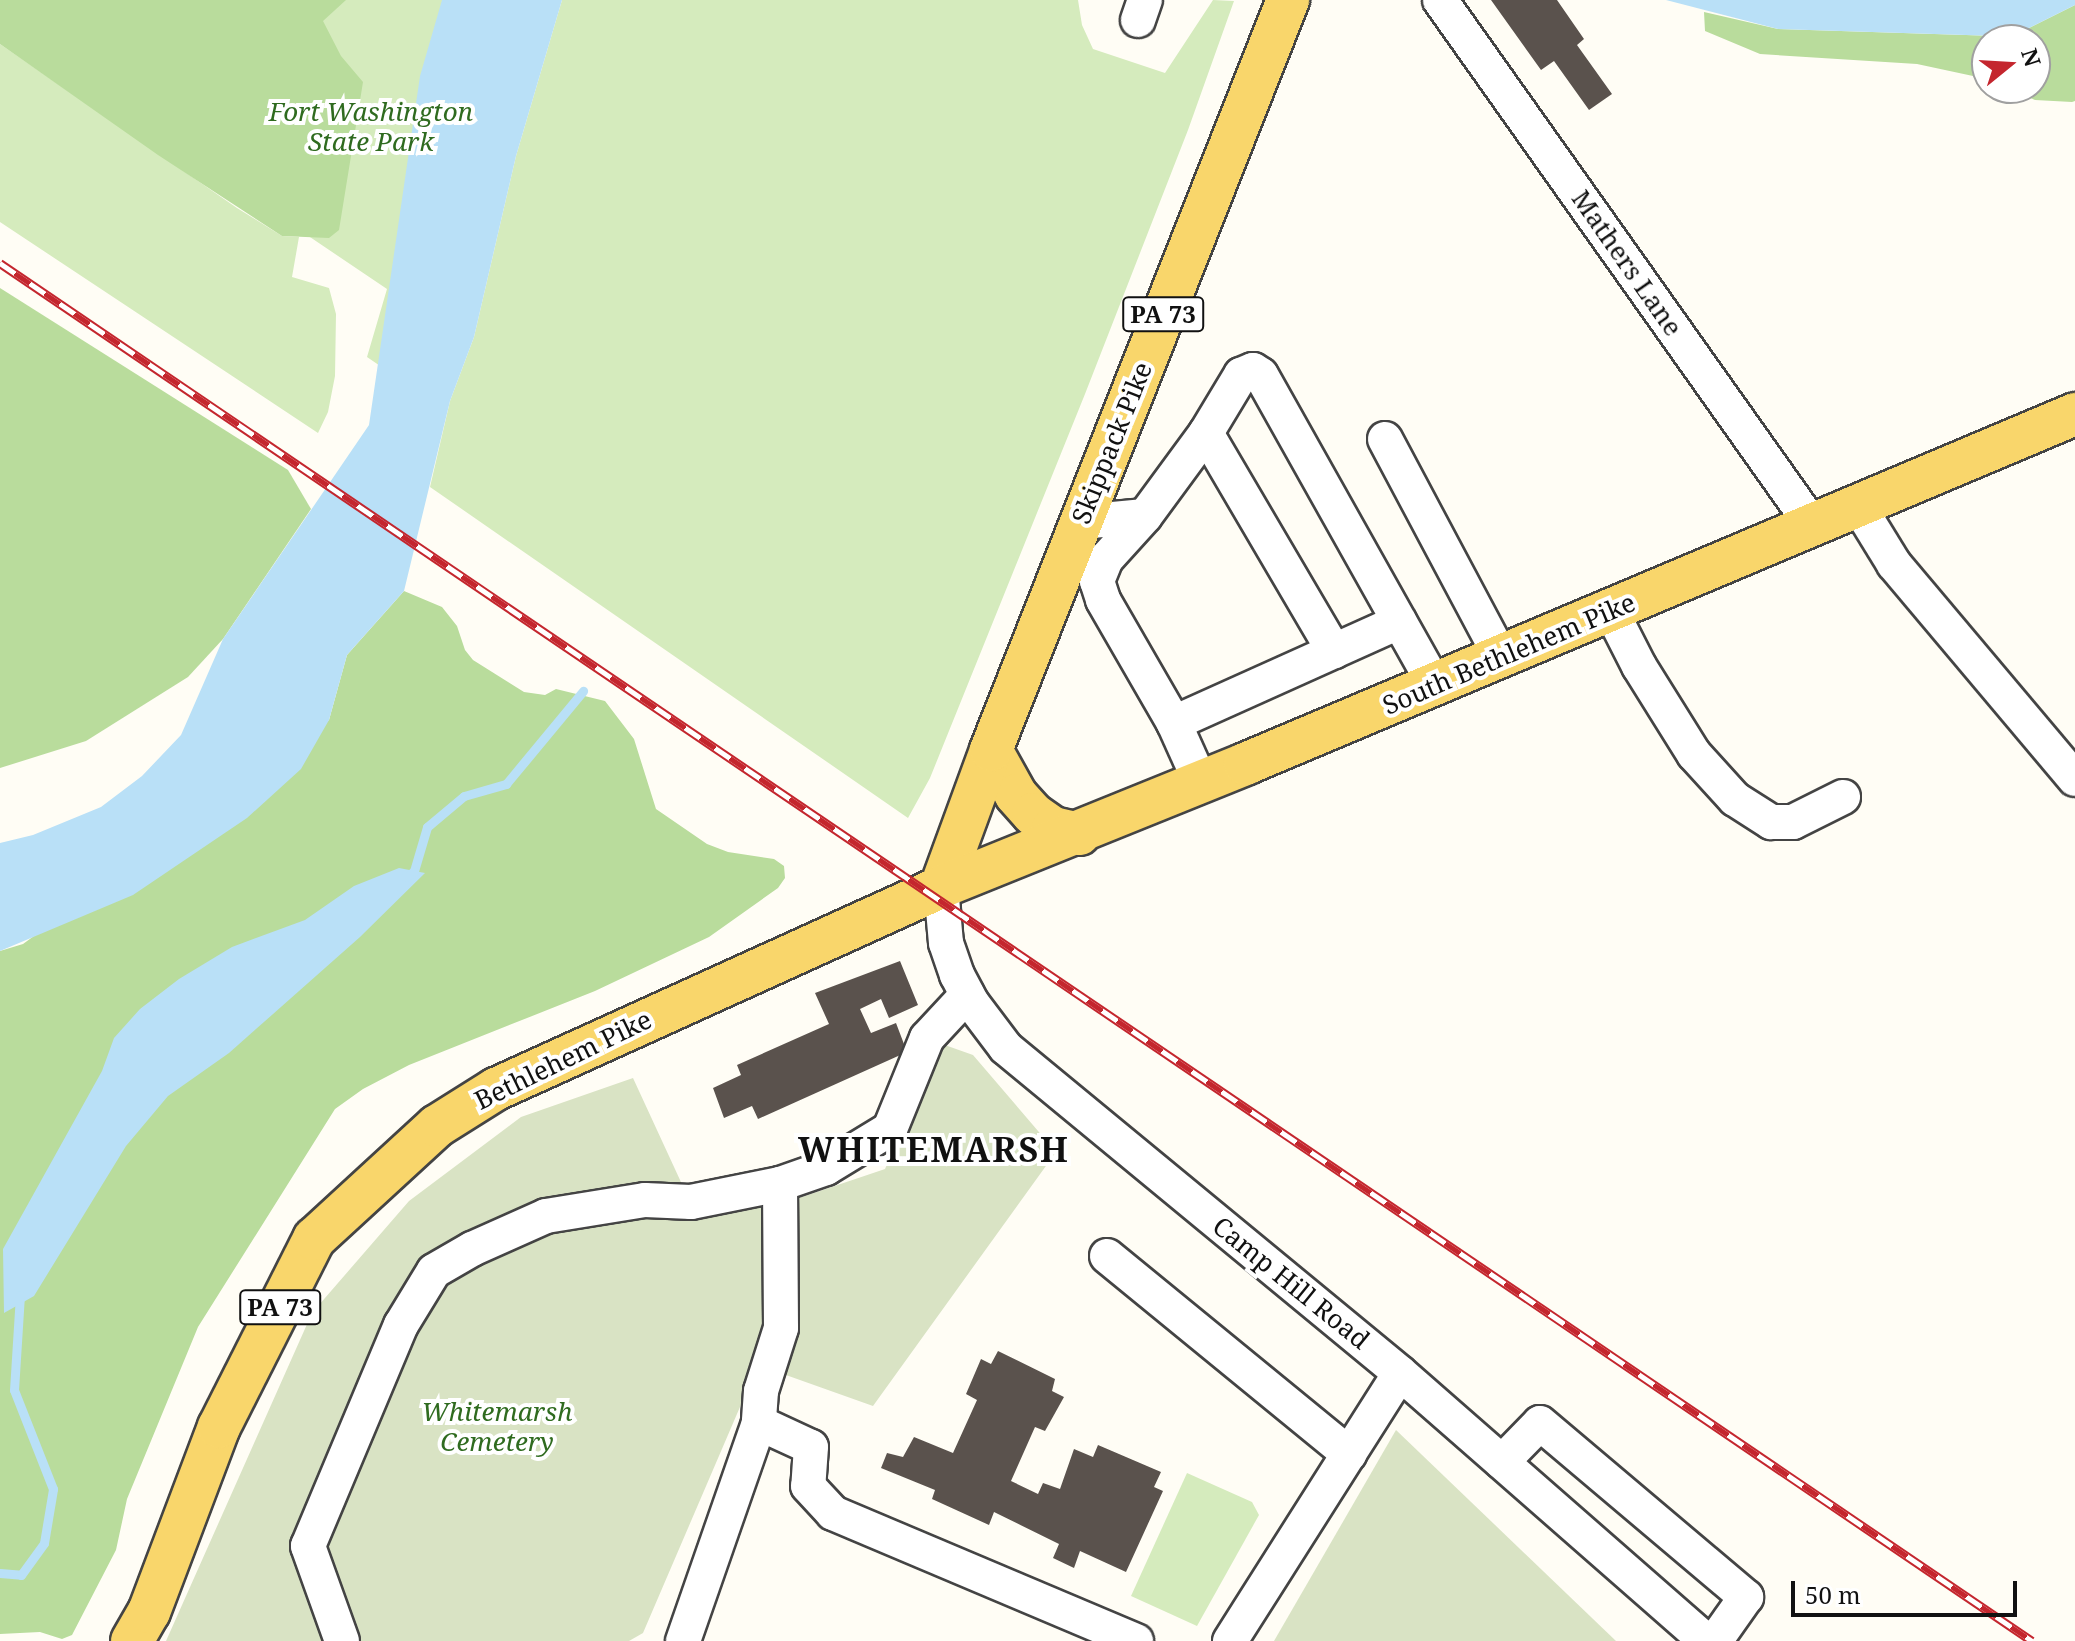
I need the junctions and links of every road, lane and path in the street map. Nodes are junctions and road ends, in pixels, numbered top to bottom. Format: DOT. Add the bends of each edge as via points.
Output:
graph roads {
  1 [pos="1288,0"];
  2 [pos="1440,0"];
  3 [pos="2075,414"];
  4 [pos="1206,433"];
  5 [pos="1385,439"];
  6 [pos="1859,507"];
  7 [pos="1145,516"];
  8 [pos="1081,522"];
  9 [pos="1813,526"];
  10 [pos="1611,611"];
  11 [pos="1399,622"];
  12 [pos="1334,651"];
  13 [pos="1501,657"];
  14 [pos="1435,685"];
  15 [pos="1174,723"];
  16 [pos="991,750"];
  17 [pos="2075,779"];
  18 [pos="1201,783"];
  19 [pos="1843,797"];
  20 [pos="1079,834"];
  21 [pos="941,887"];
  22 [pos="967,995"];
  23 [pos="780,1184"];
  24 [pos="1107,1256"];
  25 [pos="1400,1373"];
  26 [pos="759,1423"];
  27 [pos="1349,1454"];
  28 [pos="1502,1462"];
  29 [pos="1241,1637"];
  30 [pos="132,1641"];
  31 [pos="342,1641"];
  32 [pos="683,1641"];
  33 [pos="1136,1641"];
  34 [pos="1706,1641"];
  35 [pos="1715,1641"];
  1 -- 8 [label="main road, Skippack Pike / PA 73"];
  2 -- 9 [label="street, Mathers Lane"];
  3 -- 6 [label="main road, South Bethlehem Pike"];
  4 -- 7 [label="street"];
  4 -- 11 [label="street" via="1241,375 1253,370 1261,375"];
  4 -- 12 [label="street"];
  5 -- 13 [label="street"];
  6 -- 9 [label="main road, South Bethlehem Pike"];
  6 -- 17 [label="street" via="1894,564"];
  7 -- 8 [label="street"];
  7 -- 15 [label="street" via="1106,559 1097,581"];
  8 -- 16 [label="main road, Skippack Pike / PA 73"];
  9 -- 10 [label="main road, South Bethlehem Pike"];
  10 -- 13 [label="main road, South Bethlehem Pike"];
  10 -- 19 [label="street" via="1694,754 1735,799 1771,822 1793,822"];
  11 -- 12 [label="street"];
  11 -- 14 [label="street"];
  12 -- 15 [label="street"];
  13 -- 14 [label="main road, South Bethlehem Pike"];
  14 -- 18 [label="main road, South Bethlehem Pike"];
  15 -- 18 [label="street"];
  16 -- 20 [label="main road" via="1033,814 1053,828"];
  16 -- 21 [label="main road, Skippack Pike / PA 73"];
  18 -- 20 [label="main road, South Bethlehem Pike"];
  20 -- 21 [label="main road, South Bethlehem Pike"];
  21 -- 22 [label="street, Camp Hill Road" via="946,943"];
  21 -- 30 [label="main road, Bethlehem Pike / PA 73" via="496,1089 437,1126 314,1239 219,1427 149,1612"];
  22 -- 23 [label="street" via="927,1038 890,1129 826,1168"];
  22 -- 25 [label="street, Camp Hill Road" via="1006,1048"];
  23 -- 26 [label="street" via="781,1328 761,1391"];
  23 -- 31 [label="street" via="691,1202 645,1200 546,1216 434,1271 401,1325 308,1546"];
  24 -- 27 [label="street"];
  25 -- 27 [label="street"];
  25 -- 28 [label="street, Camp Hill Road"];
  26 -- 32 [label="street"];
  26 -- 33 [label="street" via="811,1447 808,1486 833,1513"];
  27 -- 29 [label="street"];
  28 -- 34 [label="street, Camp Hill Road"];
  28 -- 35 [label="street" via="1540,1423 1746,1597"];
}
